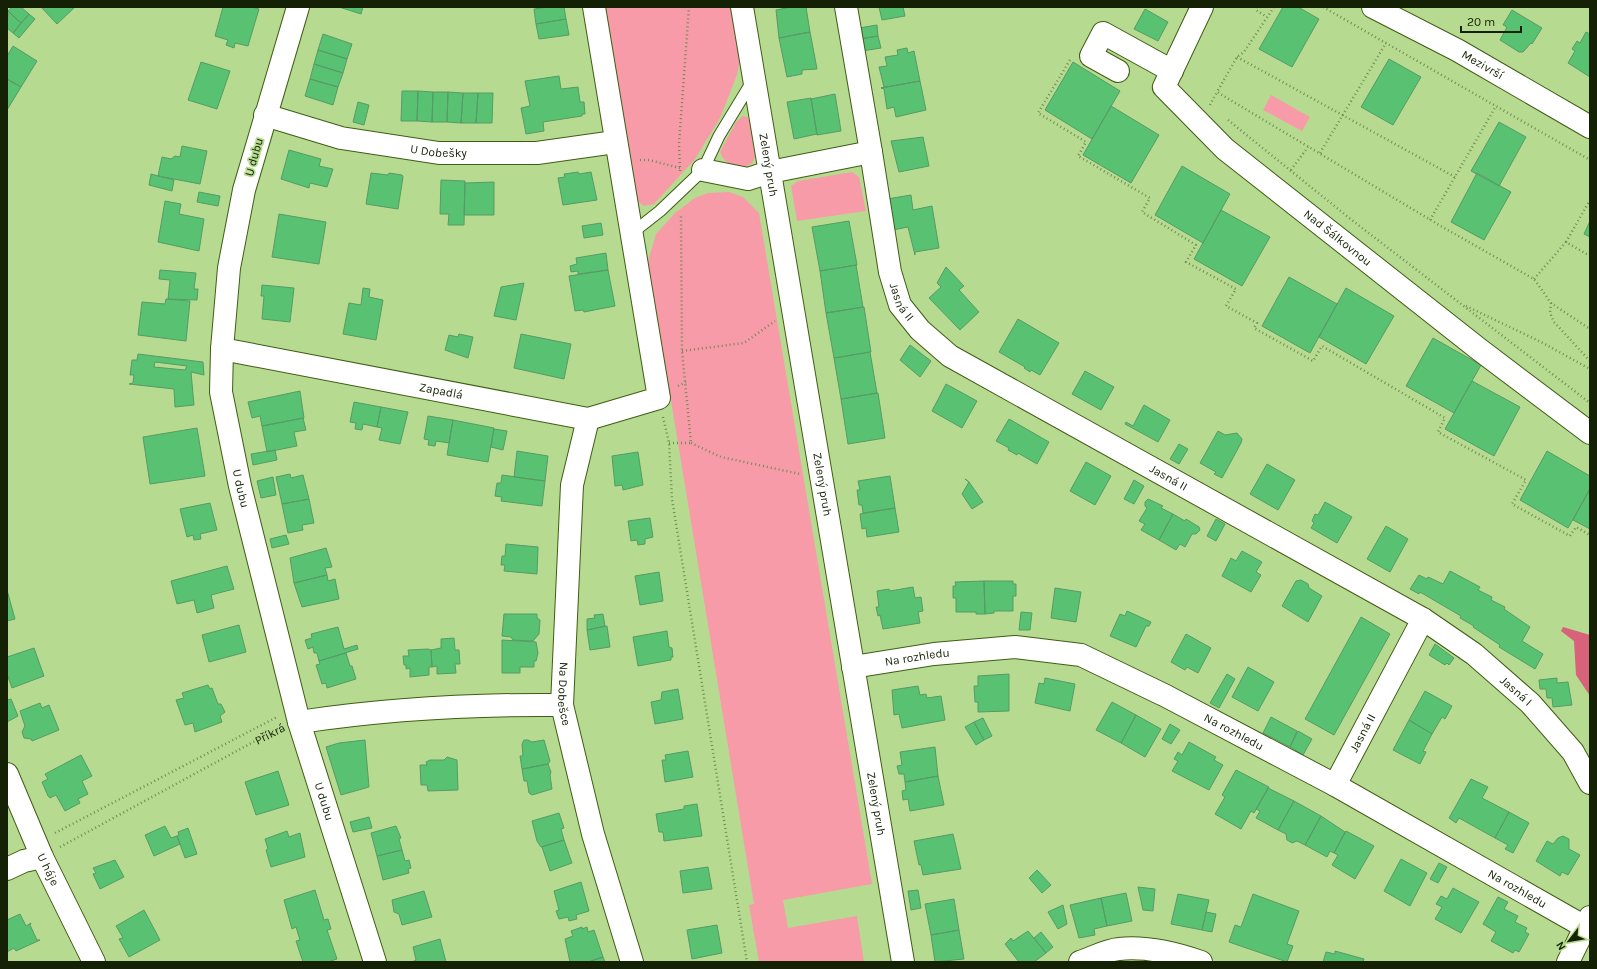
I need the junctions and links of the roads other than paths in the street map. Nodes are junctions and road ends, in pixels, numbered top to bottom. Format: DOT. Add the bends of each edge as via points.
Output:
graph roads {
  1 [pos="298,7"];
  2 [pos="594,7"];
  3 [pos="742,7"];
  4 [pos="846,7"];
  5 [pos="1202,7"];
  6 [pos="1374,7"];
  7 [pos="1118,71"];
  8 [pos="1172,71"];
  9 [pos="754,78"];
  10 [pos="265,115"];
  11 [pos="1590,127"];
  12 [pos="617,151"];
  13 [pos="871,152"];
  14 [pos="702,170"];
  15 [pos="770,172"];
  16 [pos="632,233"];
  17 [pos="222,348"];
  18 [pos="588,419"];
  19 [pos="1590,433"];
  20 [pos="1423,619"];
  21 [pos="853,667"];
  22 [pos="562,705"];
  23 [pos="297,715"];
  24 [pos="7,774"];
  25 [pos="1590,782"];
  26 [pos="1334,785"];
  27 [pos="39,850"];
  28 [pos="7,869"];
  29 [pos="1588,922"];
  30 [pos="94,962"];
  31 [pos="375,962"];
  32 [pos="632,962"];
  33 [pos="903,962"];
  34 [pos="1080,962"];
  35 [pos="1201,962"];
  36 [pos="1568,962"];
  1 -- 10 [label="street, U dubu"];
  2 -- 12 [label="street"];
  3 -- 9 [label="street, Zelený pruh"];
  4 -- 13 [label="street, Jasná II"];
  5 -- 8 [label="street, Nad Šálkovnou"];
  6 -- 11 [label="street, Mezivrší" via="1457,50"];
  7 -- 8 [label="street" via="1091,56 1103,33"];
  8 -- 19 [label="street, Nad Šálkovnou" via="1164,87 1225,149 1480,350"];
  9 -- 14 [label="lane"];
  9 -- 15 [label="street, Zelený pruh"];
  10 -- 12 [label="street, U Dobešky" via="341,138 439,154"];
  10 -- 17 [label="street, U dubu" via="244,190 229,268"];
  12 -- 16 [label="street"];
  13 -- 15 [label="street"];
  13 -- 20 [label="street, Jasná II" via="890,272 900,305 920,330 950,356"];
  14 -- 15 [label="street" via="748,179"];
  14 -- 16 [label="lane" via="660,211"];
  15 -- 21 [label="street, Zelený pruh"];
  16 -- 18 [label="street, Zapadlá" via="659,398"];
  17 -- 18 [label="street, Zapadlá"];
  17 -- 23 [label="street, U dubu" via="221,392 240,486"];
  18 -- 22 [label="street, Na Dobešce" via="572,485"];
  20 -- 25 [label="street, Jasná I" via="1474,654 1530,703 1573,752"];
  20 -- 26 [label="street, Jasná II"];
  21 -- 26 [label="street, Na rozhledu" via="934,654 1016,647 1081,655 1166,696"];
  21 -- 33 [label="street, Zelený pruh"];
  22 -- 23 [label="street, Příkrá" via="487,705"];
  22 -- 32 [label="street, Na Dobešce" via="593,834"];
  23 -- 31 [label="street, U dubu"];
  24 -- 27 [label="street, U háje"];
  26 -- 29 [label="street, Na rozhledu"];
  27 -- 28 [label="street"];
  27 -- 30 [label="street, U háje"];
  29 -- 36 [label="street"];
  34 -- 35 [label="street" via="1118,949 1155,950"];
}
